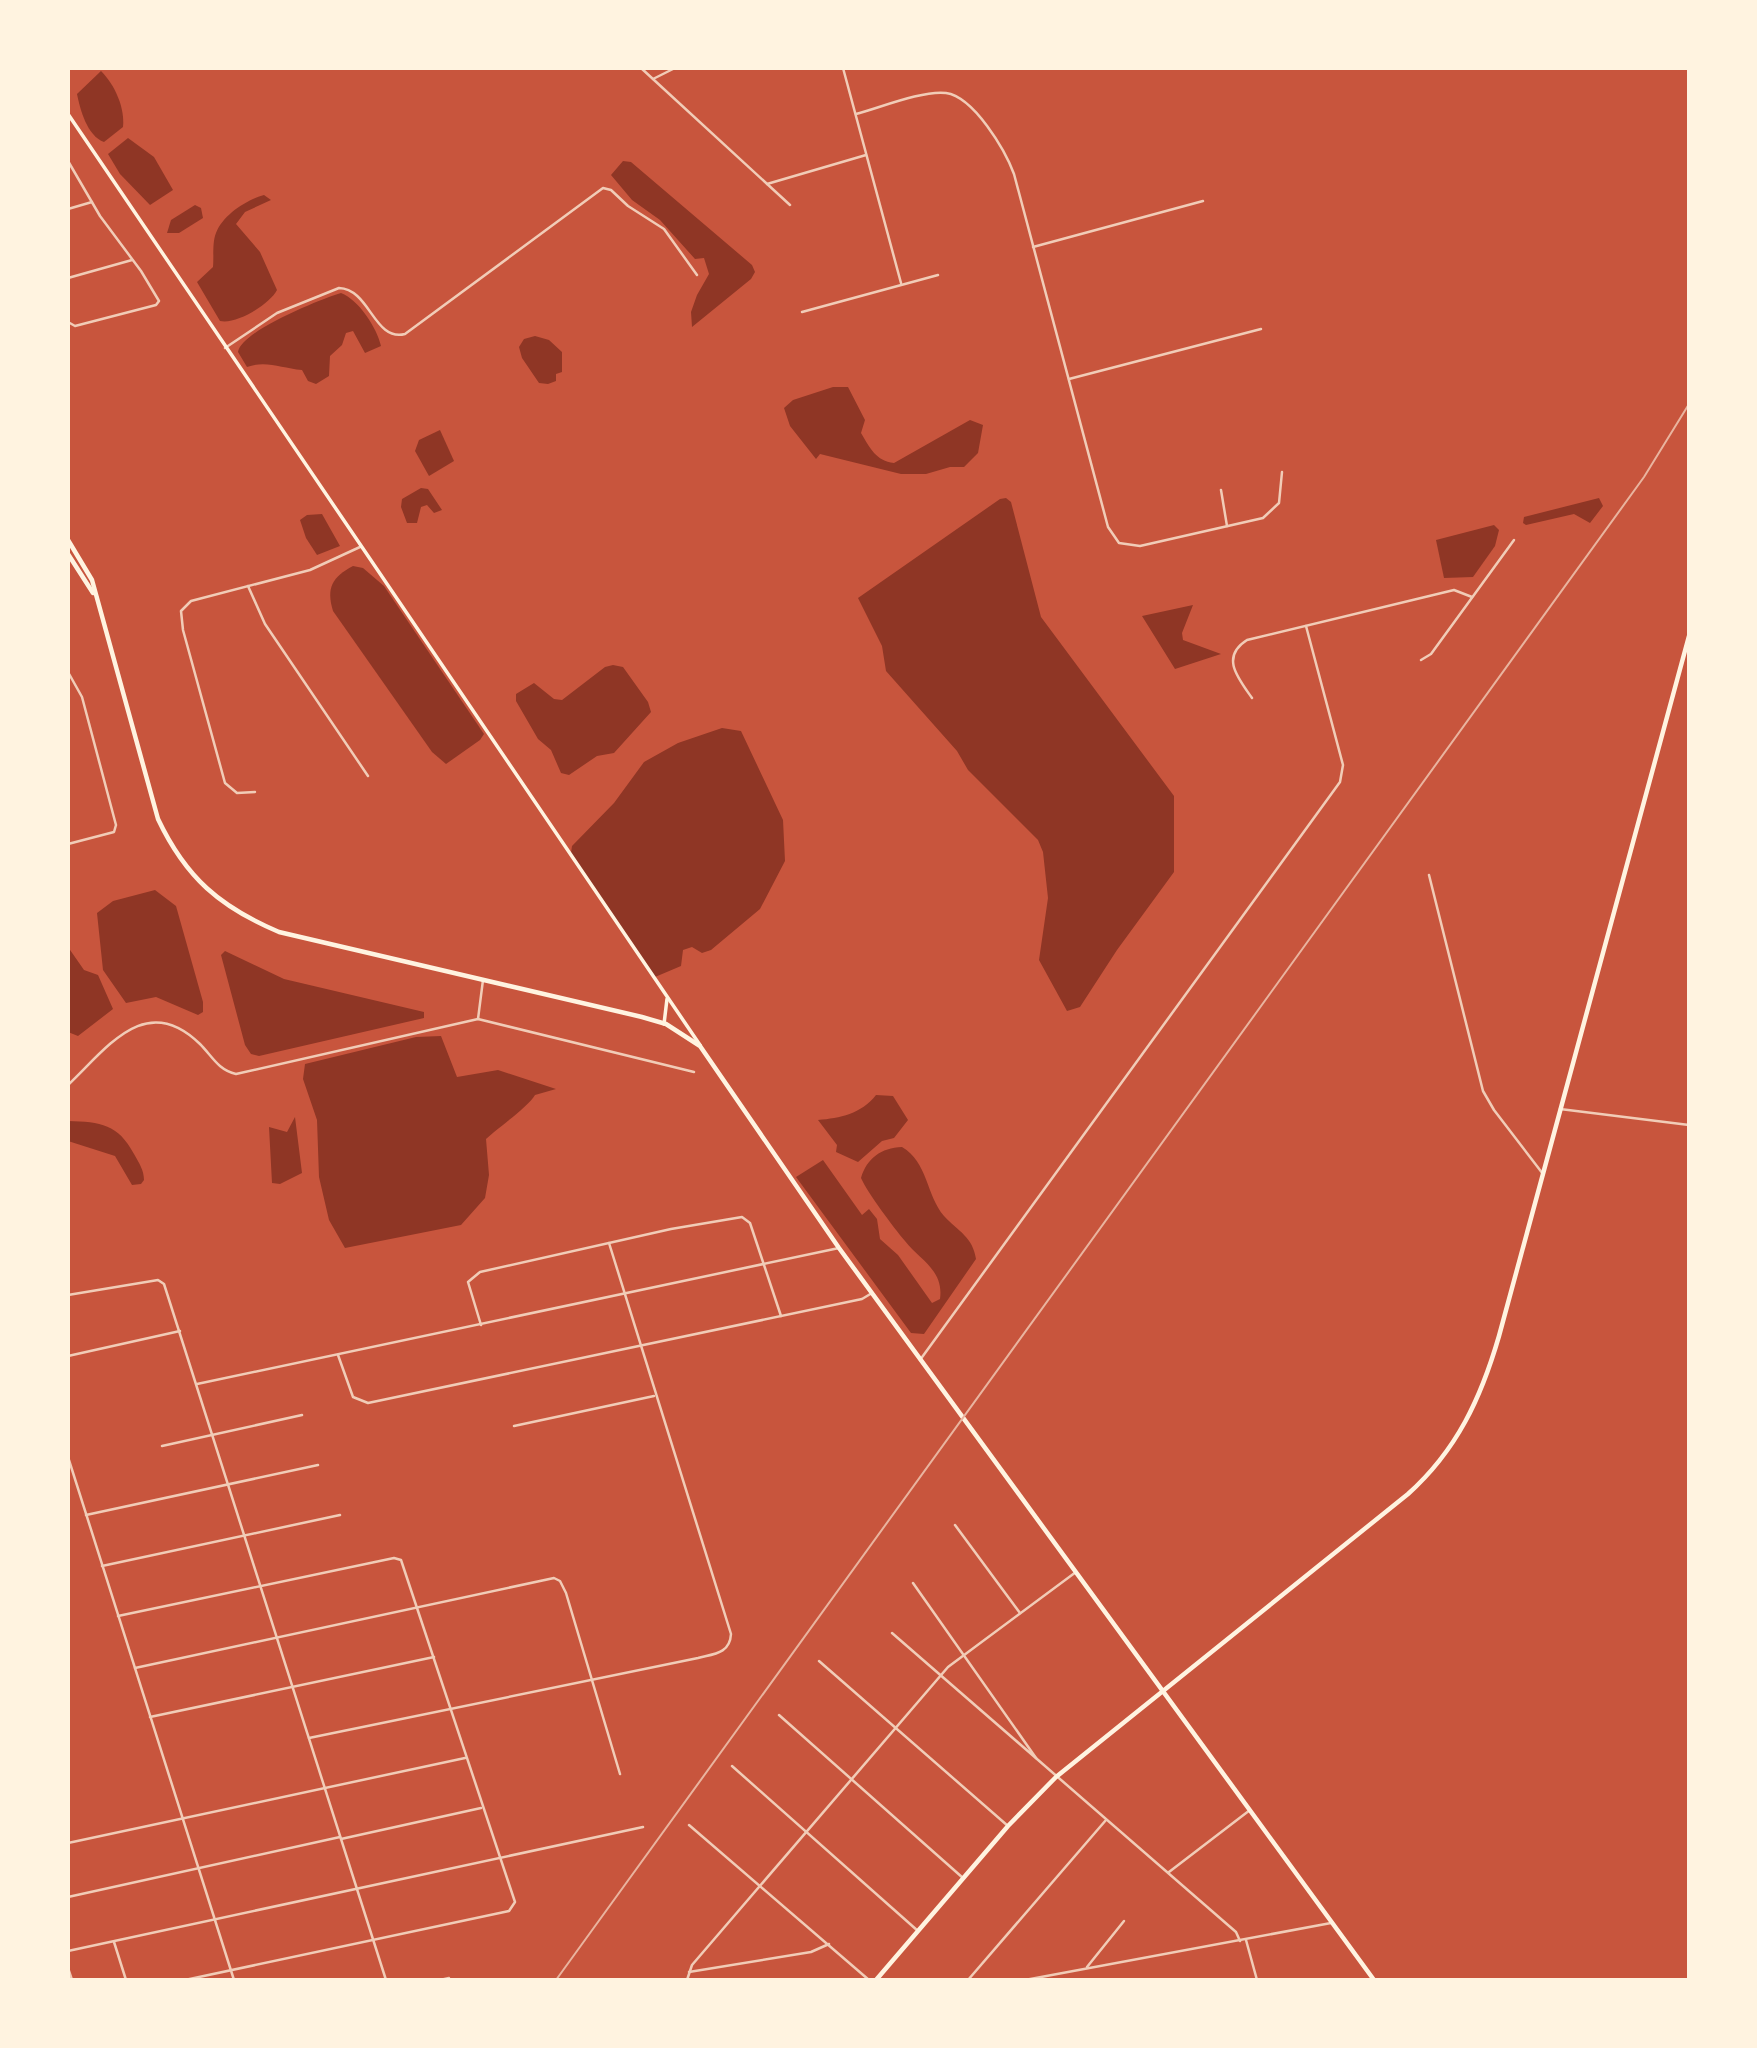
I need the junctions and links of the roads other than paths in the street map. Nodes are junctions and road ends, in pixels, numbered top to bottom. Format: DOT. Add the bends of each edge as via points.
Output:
graph roads {
  1 [pos="641,68"];
  2 [pos="675,68"];
  3 [pos="843,68"];
  4 [pos="653,79"];
  5 [pos="68,114"];
  6 [pos="856,114"];
  7 [pos="866,155"];
  8 [pos="68,161"];
  9 [pos="767,184"];
  10 [pos="1203,201"];
  11 [pos="92,202"];
  12 [pos="789,205"];
  13 [pos="68,209"];
  14 [pos="1033,247"];
  15 [pos="133,259"];
  16 [pos="697,275"];
  17 [pos="938,275"];
  18 [pos="68,278"];
  19 [pos="901,283"];
  20 [pos="802,312"];
  21 [pos="68,322"];
  22 [pos="1261,329"];
  23 [pos="225,348"];
  24 [pos="1069,379"];
  25 [pos="1282,472"];
  26 [pos="1221,490"];
  27 [pos="1227,526"];
  28 [pos="68,540"];
  29 [pos="1514,540"];
  30 [pos="360,547"];
  31 [pos="68,554"];
  32 [pos="248,586"];
  33 [pos="96,597"];
  34 [pos="1472,597"];
  35 [pos="1306,626"];
  36 [pos="1689,636"];
  37 [pos="1421,660"];
  38 [pos="68,672"];
  39 [pos="1252,698"];
  40 [pos="368,776"];
  41 [pos="256,792"];
  42 [pos="68,844"];
  43 [pos="1429,875"];
  44 [pos="483,980"];
  45 [pos="667,997"];
  46 [pos="478,1019"];
  47 [pos="664,1024"];
  48 [pos="700,1046"];
  49 [pos="694,1072"];
  50 [pos="68,1085"];
  51 [pos="1560,1109"];
  52 [pos="1689,1125"];
  53 [pos="1543,1174"];
  54 [pos="609,1243"];
  55 [pos="839,1248"];
  56 [pos="765,1266"];
  57 [pos="872,1293"];
  58 [pos="68,1295"];
  59 [pos="623,1295"];
  60 [pos="781,1316"];
  61 [pos="481,1325"];
  62 [pos="180,1331"];
  63 [pos="639,1346"];
  64 [pos="338,1355"];
  65 [pos="68,1356"];
  66 [pos="920,1360"];
  67 [pos="197,1384"];
  68 [pos="655,1396"];
  69 [pos="302,1415"];
  70 [pos="514,1426"];
  71 [pos="213,1435"];
  72 [pos="162,1446"];
  73 [pos="68,1457"];
  74 [pos="318,1465"];
  75 [pos="229,1485"];
  76 [pos="86,1515"];
  77 [pos="340,1515"];
  78 [pos="955,1525"];
  79 [pos="245,1536"];
  80 [pos="102,1566"];
  81 [pos="1076,1572"];
  82 [pos="913,1583"];
  83 [pos="261,1586"];
  84 [pos="418,1607"];
  85 [pos="1020,1614"];
  86 [pos="118,1616"];
  87 [pos="892,1633"];
  88 [pos="276,1637"];
  89 [pos="964,1653"];
  90 [pos="433,1657"];
  91 [pos="819,1661"];
  92 [pos="135,1668"];
  93 [pos="940,1676"];
  94 [pos="591,1678"];
  95 [pos="292,1687"];
  96 [pos="1165,1690"];
  97 [pos="450,1707"];
  98 [pos="779,1715"];
  99 [pos="150,1717"];
  100 [pos="896,1728"];
  101 [pos="309,1738"];
  102 [pos="466,1758"];
  103 [pos="1037,1760"];
  104 [pos="732,1766"];
  105 [pos="620,1774"];
  106 [pos="1056,1777"];
  107 [pos="851,1780"];
  108 [pos="324,1788"];
  109 [pos="482,1807"];
  110 [pos="1250,1810"];
  111 [pos="183,1818"];
  112 [pos="1107,1820"];
  113 [pos="689,1825"];
  114 [pos="1008,1826"];
  115 [pos="643,1827"];
  116 [pos="806,1833"];
  117 [pos="341,1838"];
  118 [pos="68,1843"];
  119 [pos="499,1858"];
  120 [pos="199,1869"];
  121 [pos="1168,1872"];
  122 [pos="963,1878"];
  123 [pos="760,1886"];
  124 [pos="357,1887"];
  125 [pos="68,1897"];
  126 [pos="215,1919"];
  127 [pos="1124,1921"];
  128 [pos="1332,1923"];
  129 [pos="918,1931"];
  130 [pos="374,1939"];
  131 [pos="1246,1940"];
  132 [pos="1240,1941"];
  133 [pos="114,1942"];
  134 [pos="830,1943"];
  135 [pos="68,1951"];
  136 [pos="68,1968"];
  137 [pos="231,1969"];
  138 [pos="1086,1969"];
  139 [pos="689,1972"];
  140 [pos="69,1975"];
  141 [pos="449,1978"];
  142 [pos="72,1980"];
  143 [pos="126,1980"];
  144 [pos="185,1980"];
  145 [pos="234,1980"];
  146 [pos="386,1980"];
  147 [pos="440,1980"];
  148 [pos="687,1980"];
  149 [pos="869,1980"];
  150 [pos="876,1980"];
  151 [pos="968,1980"];
  152 [pos="1025,1980"];
  153 [pos="1257,1980"];
  154 [pos="1374,1980"];
  1 -- 4 [label="street"];
  2 -- 4 [label="street"];
  3 -- 6 [label="street"];
  4 -- 9 [label="street"];
  5 -- 23 [label="main road"];
  6 -- 7 [label="street"];
  6 -- 14 [label="street" via="935,93 960,98 1004,151"];
  7 -- 9 [label="street"];
  7 -- 19 [label="street"];
  8 -- 11 [label="street"];
  9 -- 12 [label="street"];
  10 -- 14 [label="street"];
  11 -- 13 [label="street"];
  11 -- 15 [label="street"];
  14 -- 24 [label="street"];
  15 -- 18 [label="street"];
  15 -- 21 [label="street" via="158,304 75,326"];
  16 -- 23 [label="street" via="664,229 603,188 405,334 387,332 356,293 339,288 277,313"];
  17 -- 19 [label="street"];
  19 -- 20 [label="street"];
  22 -- 24 [label="street"];
  23 -- 30 [label="main road"];
  24 -- 27 [label="street" via="1108,527 1119,543 1140,546"];
  25 -- 27 [label="street" via="1281,497 1272,512"];
  26 -- 27 [label="street"];
  28 -- 33 [label="main road" via="92,580"];
  29 -- 34 [label="street"];
  30 -- 32 [label="street" via="310,570"];
  30 -- 45 [label="main road"];
  31 -- 33 [label="main road"];
  32 -- 40 [label="street" via="265,624"];
  32 -- 41 [label="street" via="191,601 181,615 225,783 237,793"];
  33 -- 44 [label="main road" via="158,819 195,878 244,918 279,932"];
  34 -- 35 [label="street" via="1454,590"];
  34 -- 37 [label="street" via="1431,654"];
  35 -- 39 [label="street" via="1247,640 1233,652 1233,671"];
  35 -- 66 [label="street" via="1343,765 1340,782"];
  36 -- 51 [label="main road"];
  38 -- 42 [label="street" via="82,697 116,825 105,837"];
  43 -- 53 [label="street" via="1483,1091"];
  44 -- 46 [label="street"];
  44 -- 47 [label="main road"];
  45 -- 47 [label="main road"];
  45 -- 48 [label="main road"];
  46 -- 49 [label="street"];
  46 -- 50 [label="street" via="236,1074 223,1070 179,1028 144,1022 117,1038"];
  47 -- 48 [label="main road"];
  48 -- 55 [label="main road"];
  51 -- 52 [label="street"];
  51 -- 53 [label="main road"];
  53 -- 96 [label="main road" via="1486,1376 1471,1414 1447,1452 1408,1494"];
  54 -- 56 [label="street" via="745,1218"];
  54 -- 59 [label="street"];
  54 -- 61 [label="street" via="472,1276 469,1293"];
  55 -- 56 [label="street"];
  55 -- 57 [label="main road"];
  56 -- 59 [label="street"];
  56 -- 60 [label="street"];
  57 -- 60 [label="street"];
  57 -- 66 [label="main road"];
  58 -- 62 [label="street" via="161,1281"];
  59 -- 61 [label="street"];
  59 -- 63 [label="street"];
  60 -- 63 [label="street"];
  61 -- 64 [label="street"];
  62 -- 65 [label="street"];
  62 -- 67 [label="street"];
  63 -- 64 [label="street" via="368,1403 353,1397"];
  63 -- 68 [label="street"];
  64 -- 67 [label="street"];
  66 -- 81 [label="main road"];
  67 -- 71 [label="street"];
  68 -- 70 [label="street"];
  68 -- 94 [label="street" via="731,1634 730,1643 723,1651"];
  69 -- 71 [label="street"];
  71 -- 72 [label="street"];
  71 -- 75 [label="street"];
  73 -- 76 [label="street"];
  74 -- 75 [label="street"];
  75 -- 76 [label="street"];
  75 -- 79 [label="street"];
  76 -- 80 [label="street"];
  77 -- 79 [label="street"];
  78 -- 85 [label="street"];
  79 -- 80 [label="street"];
  79 -- 83 [label="street"];
  80 -- 86 [label="street"];
  81 -- 85 [label="street"];
  81 -- 96 [label="main road"];
  82 -- 89 [label="street"];
  83 -- 84 [label="street" via="394,1558 401,1560"];
  83 -- 86 [label="street"];
  83 -- 88 [label="street"];
  84 -- 88 [label="street"];
  84 -- 90 [label="street"];
  84 -- 94 [label="street" via="554,1578 566,1592"];
  85 -- 89 [label="street"];
  86 -- 92 [label="street"];
  87 -- 93 [label="street"];
  88 -- 92 [label="street"];
  88 -- 95 [label="street"];
  89 -- 93 [label="street"];
  89 -- 103 [label="street"];
  90 -- 95 [label="street"];
  90 -- 97 [label="street"];
  91 -- 100 [label="street"];
  92 -- 99 [label="street"];
  93 -- 100 [label="street"];
  93 -- 103 [label="street"];
  94 -- 97 [label="street"];
  94 -- 105 [label="street"];
  95 -- 99 [label="street"];
  95 -- 101 [label="street"];
  96 -- 106 [label="main road"];
  96 -- 110 [label="main road"];
  97 -- 101 [label="street"];
  97 -- 102 [label="street"];
  98 -- 107 [label="street"];
  99 -- 111 [label="street"];
  100 -- 107 [label="street"];
  100 -- 114 [label="street"];
  101 -- 108 [label="street"];
  102 -- 108 [label="street"];
  102 -- 109 [label="street"];
  103 -- 106 [label="street"];
  104 -- 116 [label="street"];
  106 -- 112 [label="street"];
  106 -- 114 [label="main road"];
  107 -- 116 [label="street"];
  107 -- 122 [label="street"];
  108 -- 111 [label="street"];
  108 -- 117 [label="street"];
  109 -- 117 [label="street"];
  109 -- 119 [label="street"];
  110 -- 121 [label="street"];
  110 -- 128 [label="main road"];
  111 -- 118 [label="street"];
  111 -- 120 [label="street"];
  112 -- 121 [label="street"];
  112 -- 151 [label="street"];
  113 -- 123 [label="street"];
  114 -- 122 [label="main road"];
  115 -- 119 [label="street"];
  116 -- 123 [label="street"];
  116 -- 129 [label="street"];
  117 -- 120 [label="street"];
  117 -- 124 [label="street"];
  119 -- 124 [label="street"];
  119 -- 130 [label="street" via="514,1907 509,1911"];
  120 -- 125 [label="street"];
  120 -- 126 [label="street"];
  121 -- 132 [label="street" via="1236,1932"];
  122 -- 129 [label="main road"];
  123 -- 134 [label="street"];
  123 -- 139 [label="street"];
  124 -- 126 [label="street"];
  124 -- 130 [label="street"];
  126 -- 133 [label="street"];
  126 -- 137 [label="street"];
  127 -- 138 [label="street"];
  128 -- 131 [label="street"];
  128 -- 154 [label="main road"];
  129 -- 150 [label="main road"];
  130 -- 137 [label="street"];
  130 -- 146 [label="street"];
  131 -- 132 [label="street"];
  131 -- 153 [label="street"];
  132 -- 138 [label="street"];
  133 -- 135 [label="street"];
  133 -- 143 [label="street"];
  134 -- 139 [label="street" via="811,1952"];
  134 -- 149 [label="street"];
  136 -- 140 [label="street"];
  137 -- 144 [label="street"];
  137 -- 145 [label="street"];
  138 -- 152 [label="street"];
  139 -- 148 [label="street"];
  140 -- 142 [label="street"];
  141 -- 147 [label="street"];
}
